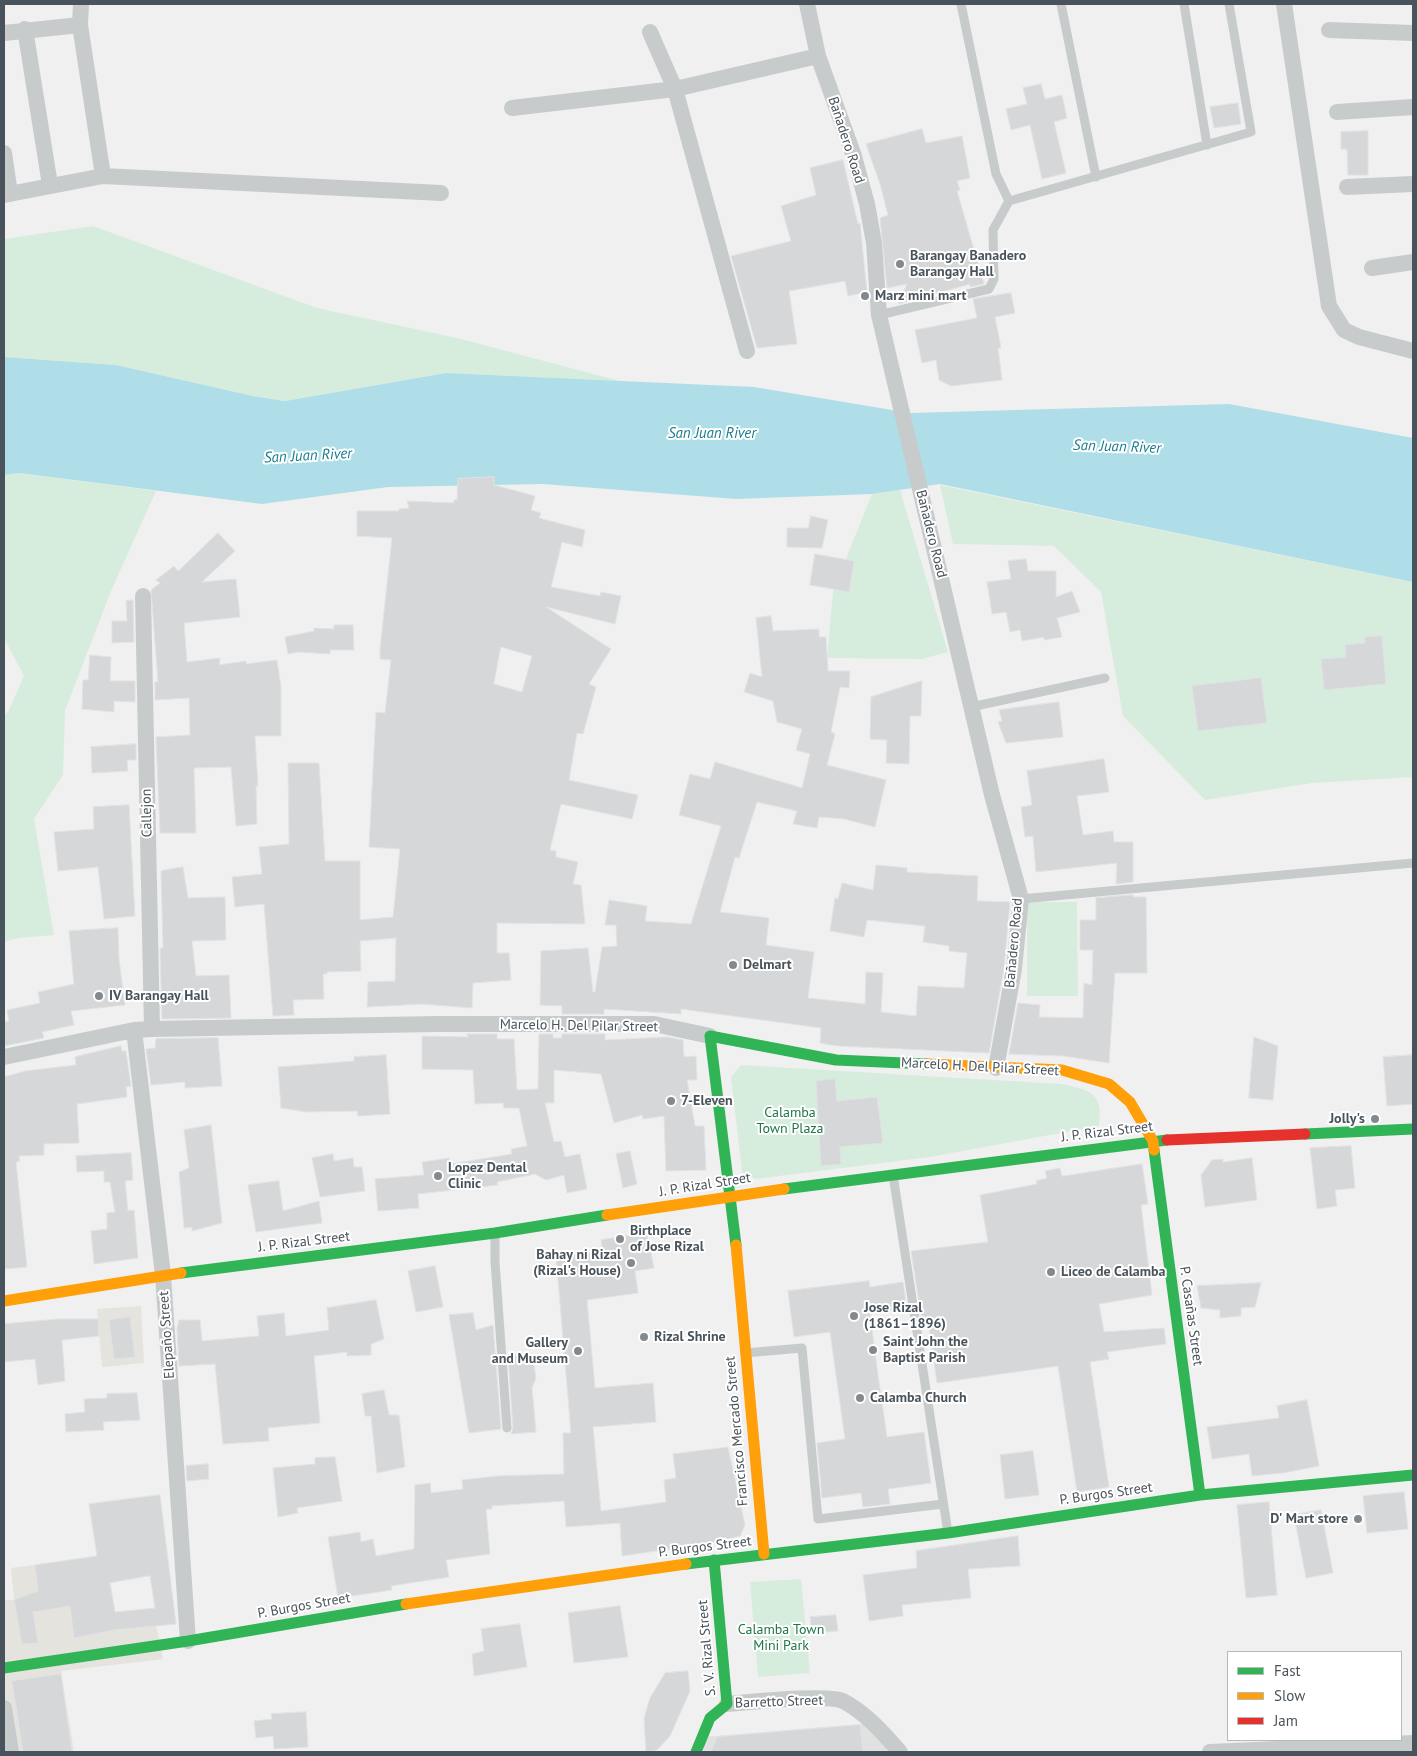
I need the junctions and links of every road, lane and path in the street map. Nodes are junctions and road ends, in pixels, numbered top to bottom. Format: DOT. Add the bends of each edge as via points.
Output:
graph roads {
  1 [pos="81,4"];
  2 [pos="807,4"];
  3 [pos="961,4"];
  4 [pos="1061,4"];
  5 [pos="1184,4"];
  6 [pos="1229,4"];
  7 [pos="1284,4"];
  8 [pos="80,24"];
  9 [pos="25,29"];
  10 [pos="1329,30"];
  11 [pos="650,32"];
  12 [pos="4,33"];
  13 [pos="1413,33"];
  14 [pos="818,56"];
  15 [pos="675,89"];
  16 [pos="1413,107"];
  17 [pos="512,108"];
  18 [pos="1337,112"];
  19 [pos="1207,145"];
  20 [pos="4,153"];
  21 [pos="103,176"];
  22 [pos="1096,177"];
  23 [pos="1413,184"];
  24 [pos="50,185"];
  25 [pos="1347,187"];
  26 [pos="441,193"];
  27 [pos="7,194"];
  28 [pos="1009,201"];
  29 [pos="1413,262"];
  30 [pos="1372,268"];
  31 [pos="879,315"];
  32 [pos="747,351"];
  33 [pos="1413,351"];
  34 [pos="143,596"];
  35 [pos="1105,678"];
  36 [pos="971,707"];
  37 [pos="1413,863"];
  38 [pos="1021,899"];
  39 [pos="152,1029"];
  40 [pos="134,1030"];
  41 [pos="710,1036"];
  42 [pos="4,1057"];
  43 [pos="996,1068"];
  44 [pos="1413,1129"];
  45 [pos="1152,1141"];
  46 [pos="893,1174"];
  47 [pos="731,1196"];
  48 [pos="495,1233"];
  49 [pos="163,1275"];
  50 [pos="4,1301"];
  51 [pos="745,1353"];
  52 [pos="507,1428"];
  53 [pos="1413,1475"];
  54 [pos="1200,1495"];
  55 [pos="943,1504"];
  56 [pos="948,1533"];
  57 [pos="764,1554"];
  58 [pos="714,1560"];
  59 [pos="188,1641"];
  60 [pos="4,1668"];
  61 [pos="727,1704"];
  62 [pos="4,1708"];
  63 [pos="1413,1743"];
  64 [pos="1239,1751"];
  65 [pos="11,1752"];
  66 [pos="696,1752"];
  67 [pos="900,1752"];
  68 [pos="1210,1752"];
  1 -- 8 [label="street"];
  2 -- 14 [label="street, Bañadero Road"];
  3 -- 28 [label="lane" via="996,174"];
  4 -- 22 [label="lane"];
  5 -- 19 [label="lane"];
  6 -- 19 [label="lane" via="1251,132"];
  7 -- 33 [label="street" via="1329,306 1344,330"];
  8 -- 9 [label="street"];
  8 -- 21 [label="street"];
  9 -- 12 [label="street"];
  9 -- 24 [label="street"];
  10 -- 13 [label="street"];
  11 -- 15 [label="street"];
  14 -- 15 [label="street"];
  14 -- 31 [label="street, Bañadero Road" via="854,156 869,213"];
  15 -- 17 [label="street"];
  15 -- 32 [label="street"];
  16 -- 18 [label="street"];
  19 -- 22 [label="lane"];
  20 -- 27 [label="street"];
  21 -- 24 [label="street"];
  21 -- 26 [label="street"];
  22 -- 28 [label="lane"];
  23 -- 25 [label="street"];
  24 -- 27 [label="street"];
  28 -- 31 [label="lane" via="993,230 994,279 989,289"];
  29 -- 30 [label="street"];
  31 -- 36 [label="street, Bañadero Road"];
  34 -- 39 [label="street, Callejon"];
  35 -- 36 [label="lane"];
  36 -- 38 [label="street, Bañadero Road"];
  37 -- 38 [label="lane"];
  38 -- 43 [label="street, Bañadero Road" via="1014,968"];
  39 -- 40 [label="street, Marcelo H. Del Pilar Street"];
  39 -- 41 [label="street, Marcelo H. Del Pilar Street" via="654,1024"];
  40 -- 42 [label="street, Marcelo H. Del Pilar Street"];
  40 -- 49 [label="street, Elepaño Street"];
  41 -- 43 [label="main road, Marcelo H. Del Pilar Street" via="836,1060"];
  41 -- 47 [label="main road, Francisco Mercado Street"];
  43 -- 45 [label="main road, Marcelo H. Del Pilar Street" via="1062,1070 1109,1084 1130,1102"];
  44 -- 45 [label="main road, J. P. Rizal Street"];
  45 -- 46 [label="main road, J. P. Rizal Street"];
  45 -- 54 [label="main road, P. Casañas Street"];
  46 -- 47 [label="main road, J. P. Rizal Street"];
  46 -- 55 [label="lane"];
  47 -- 48 [label="main road, J. P. Rizal Street"];
  47 -- 51 [label="main road, Francisco Mercado Street"];
  48 -- 49 [label="main road, J. P. Rizal Street"];
  48 -- 52 [label="lane"];
  49 -- 50 [label="main road, J. P. Rizal Street"];
  49 -- 59 [label="street, Elepaño Street"];
  51 -- 55 [label="lane" via="802,1348 818,1519"];
  51 -- 57 [label="main road, Francisco Mercado Street"];
  53 -- 54 [label="main road, P. Burgos Street"];
  54 -- 56 [label="main road, P. Burgos Street"];
  55 -- 56 [label="lane"];
  56 -- 57 [label="main road, P. Burgos Street"];
  57 -- 58 [label="main road, P. Burgos Street"];
  58 -- 59 [label="main road, P. Burgos Street" via="462,1594"];
  58 -- 61 [label="main road, S. V. Rizal Street"];
  59 -- 60 [label="main road, P. Burgos Street"];
  61 -- 66 [label="main road, S. V. Rizal Street" via="710,1718"];
  61 -- 67 [label="street, Barretto Street" via="783,1699 841,1700 876,1724"];
  62 -- 65 [label="street"];
  63 -- 64 [label="street"];
  64 -- 68 [label="street"];
}
